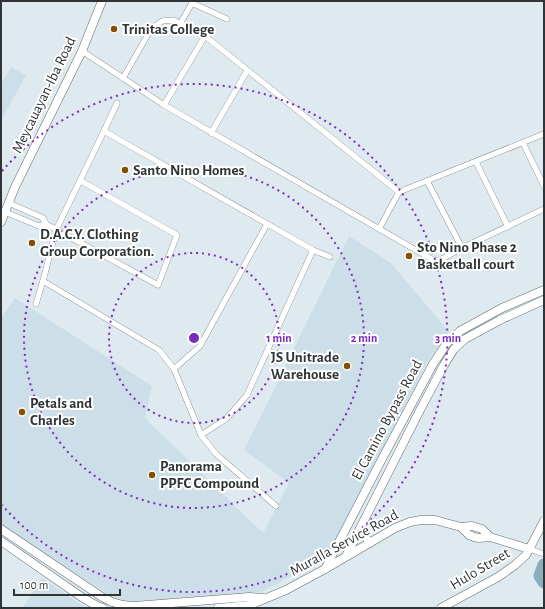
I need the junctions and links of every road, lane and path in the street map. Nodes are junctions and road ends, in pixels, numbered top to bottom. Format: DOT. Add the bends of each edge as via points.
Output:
graph roads {
  1 [pos="102,1"];
  2 [pos="227,18"];
  3 [pos="180,24"];
  4 [pos="204,36"];
  5 [pos="82,51"];
  6 [pos="247,71"];
  7 [pos="123,78"];
  8 [pos="116,103"];
  9 [pos="164,105"];
  10 [pos="104,131"];
  11 [pos="211,133"];
  12 [pos="544,134"];
  13 [pos="523,143"];
  14 [pos="476,162"];
  15 [pos="81,181"];
  16 [pos="427,181"];
  17 [pos="544,186"];
  18 [pos="399,192"];
  19 [pos="9,203"];
  20 [pos="544,209"];
  21 [pos="28,211"];
  22 [pos="5,212"];
  23 [pos="24,220"];
  24 [pos="1,222"];
  25 [pos="46,224"];
  26 [pos="267,224"];
  27 [pos="508,227"];
  28 [pos="379,229"];
  29 [pos="56,230"];
  30 [pos="462,248"];
  31 [pos="313,250"];
  32 [pos="330,257"];
  33 [pos="43,281"];
  34 [pos="544,290"];
  35 [pos="544,300"];
  36 [pos="36,304"];
  37 [pos="446,343"];
  38 [pos="454,349"];
  39 [pos="174,369"];
  40 [pos="410,407"];
  41 [pos="419,412"];
  42 [pos="200,435"];
  43 [pos="276,506"];
  44 [pos="355,512"];
  45 [pos="366,517"];
  46 [pos="544,521"];
  47 [pos="1,528"];
  48 [pos="360,529"];
  49 [pos="1,541"];
  50 [pos="370,543"];
  51 [pos="529,549"];
  52 [pos="544,554"];
  53 [pos="346,556"];
  54 [pos="325,569"];
  55 [pos="265,598"];
  56 [pos="103,608"];
  57 [pos="218,608"];
  58 [pos="442,608"];
  1 -- 5 [label="street, Meycauayan-Iba Road"];
  2 -- 3 [label="street" via="192,3"];
  3 -- 4 [label="street"];
  3 -- 7 [label="street" via="173,20 162,21 151,29"];
  4 -- 6 [label="street"];
  4 -- 9 [label="street"];
  5 -- 7 [label="street"];
  5 -- 19 [label="street, Meycauayan-Iba Road"];
  6 -- 11 [label="street"];
  6 -- 18 [label="street"];
  7 -- 9 [label="street"];
  8 -- 10 [label="street"];
  9 -- 11 [label="street"];
  10 -- 15 [label="street"];
  10 -- 26 [label="street"];
  11 -- 28 [label="street"];
  12 -- 13 [label="street"];
  13 -- 14 [label="street"];
  13 -- 17 [label="street"];
  14 -- 16 [label="street"];
  14 -- 27 [label="street"];
  15 -- 29 [label="street"];
  15 -- 29 [label="street" via="177,235 158,285"];
  16 -- 18 [label="street"];
  16 -- 30 [label="street"];
  18 -- 28 [label="street"];
  19 -- 21 [label="street"];
  19 -- 22 [label="street, Meycauayan-Iba Road"];
  20 -- 27 [label="street"];
  21 -- 23 [label="street"];
  21 -- 25 [label="street" via="43,218"];
  22 -- 23 [label="street"];
  22 -- 24 [label="street, Meycauayan-Iba Road"];
  23 -- 25 [label="street" via="39,226"];
  25 -- 29 [label="street"];
  26 -- 31 [label="street"];
  26 -- 39 [label="street" via="200,346"];
  27 -- 30 [label="street"];
  28 -- 30 [label="street" via="435,261"];
  29 -- 33 [label="street"];
  31 -- 32 [label="street"];
  31 -- 42 [label="street" via="247,396 226,419"];
  33 -- 36 [label="street"];
  33 -- 39 [label="street" via="159,350"];
  34 -- 37 [label="street, El Camino Bypass Road" via="502,308 460,331"];
  35 -- 38 [label="street, El Camino Bypass Road" via="465,339"];
  37 -- 38 [label="street"];
  37 -- 40 [label="street, El Camino Bypass Road"];
  38 -- 41 [label="street, El Camino Bypass Road"];
  39 -- 42 [label="street"];
  40 -- 41 [label="street"];
  40 -- 44 [label="street, El Camino Bypass Road"];
  41 -- 45 [label="street, El Camino Bypass Road"];
  42 -- 43 [label="street" via="216,454"];
  44 -- 45 [label="street"];
  44 -- 54 [label="street, El Camino Bypass Road"];
  45 -- 48 [label="street, El Camino Bypass Road"];
  46 -- 51 [label="street, Hulo Street"];
  47 -- 55 [label="street, Muralla Service Road" via="87,587 112,602 123,605"];
  48 -- 50 [label="street"];
  48 -- 53 [label="street, El Camino Bypass Road"];
  49 -- 56 [label="street" via="80,596"];
  50 -- 51 [label="street, Muralla Service Road" via="410,522 435,520 482,529 490,537"];
  50 -- 53 [label="street, Muralla Service Road"];
  51 -- 52 [label="street"];
  51 -- 58 [label="street, Hulo Street" via="522,560 507,571"];
  53 -- 54 [label="street, Muralla Service Road"];
  54 -- 55 [label="street, Muralla Service Road"];
  55 -- 57 [label="street, Muralla Service Road" via="250,605"];
}
